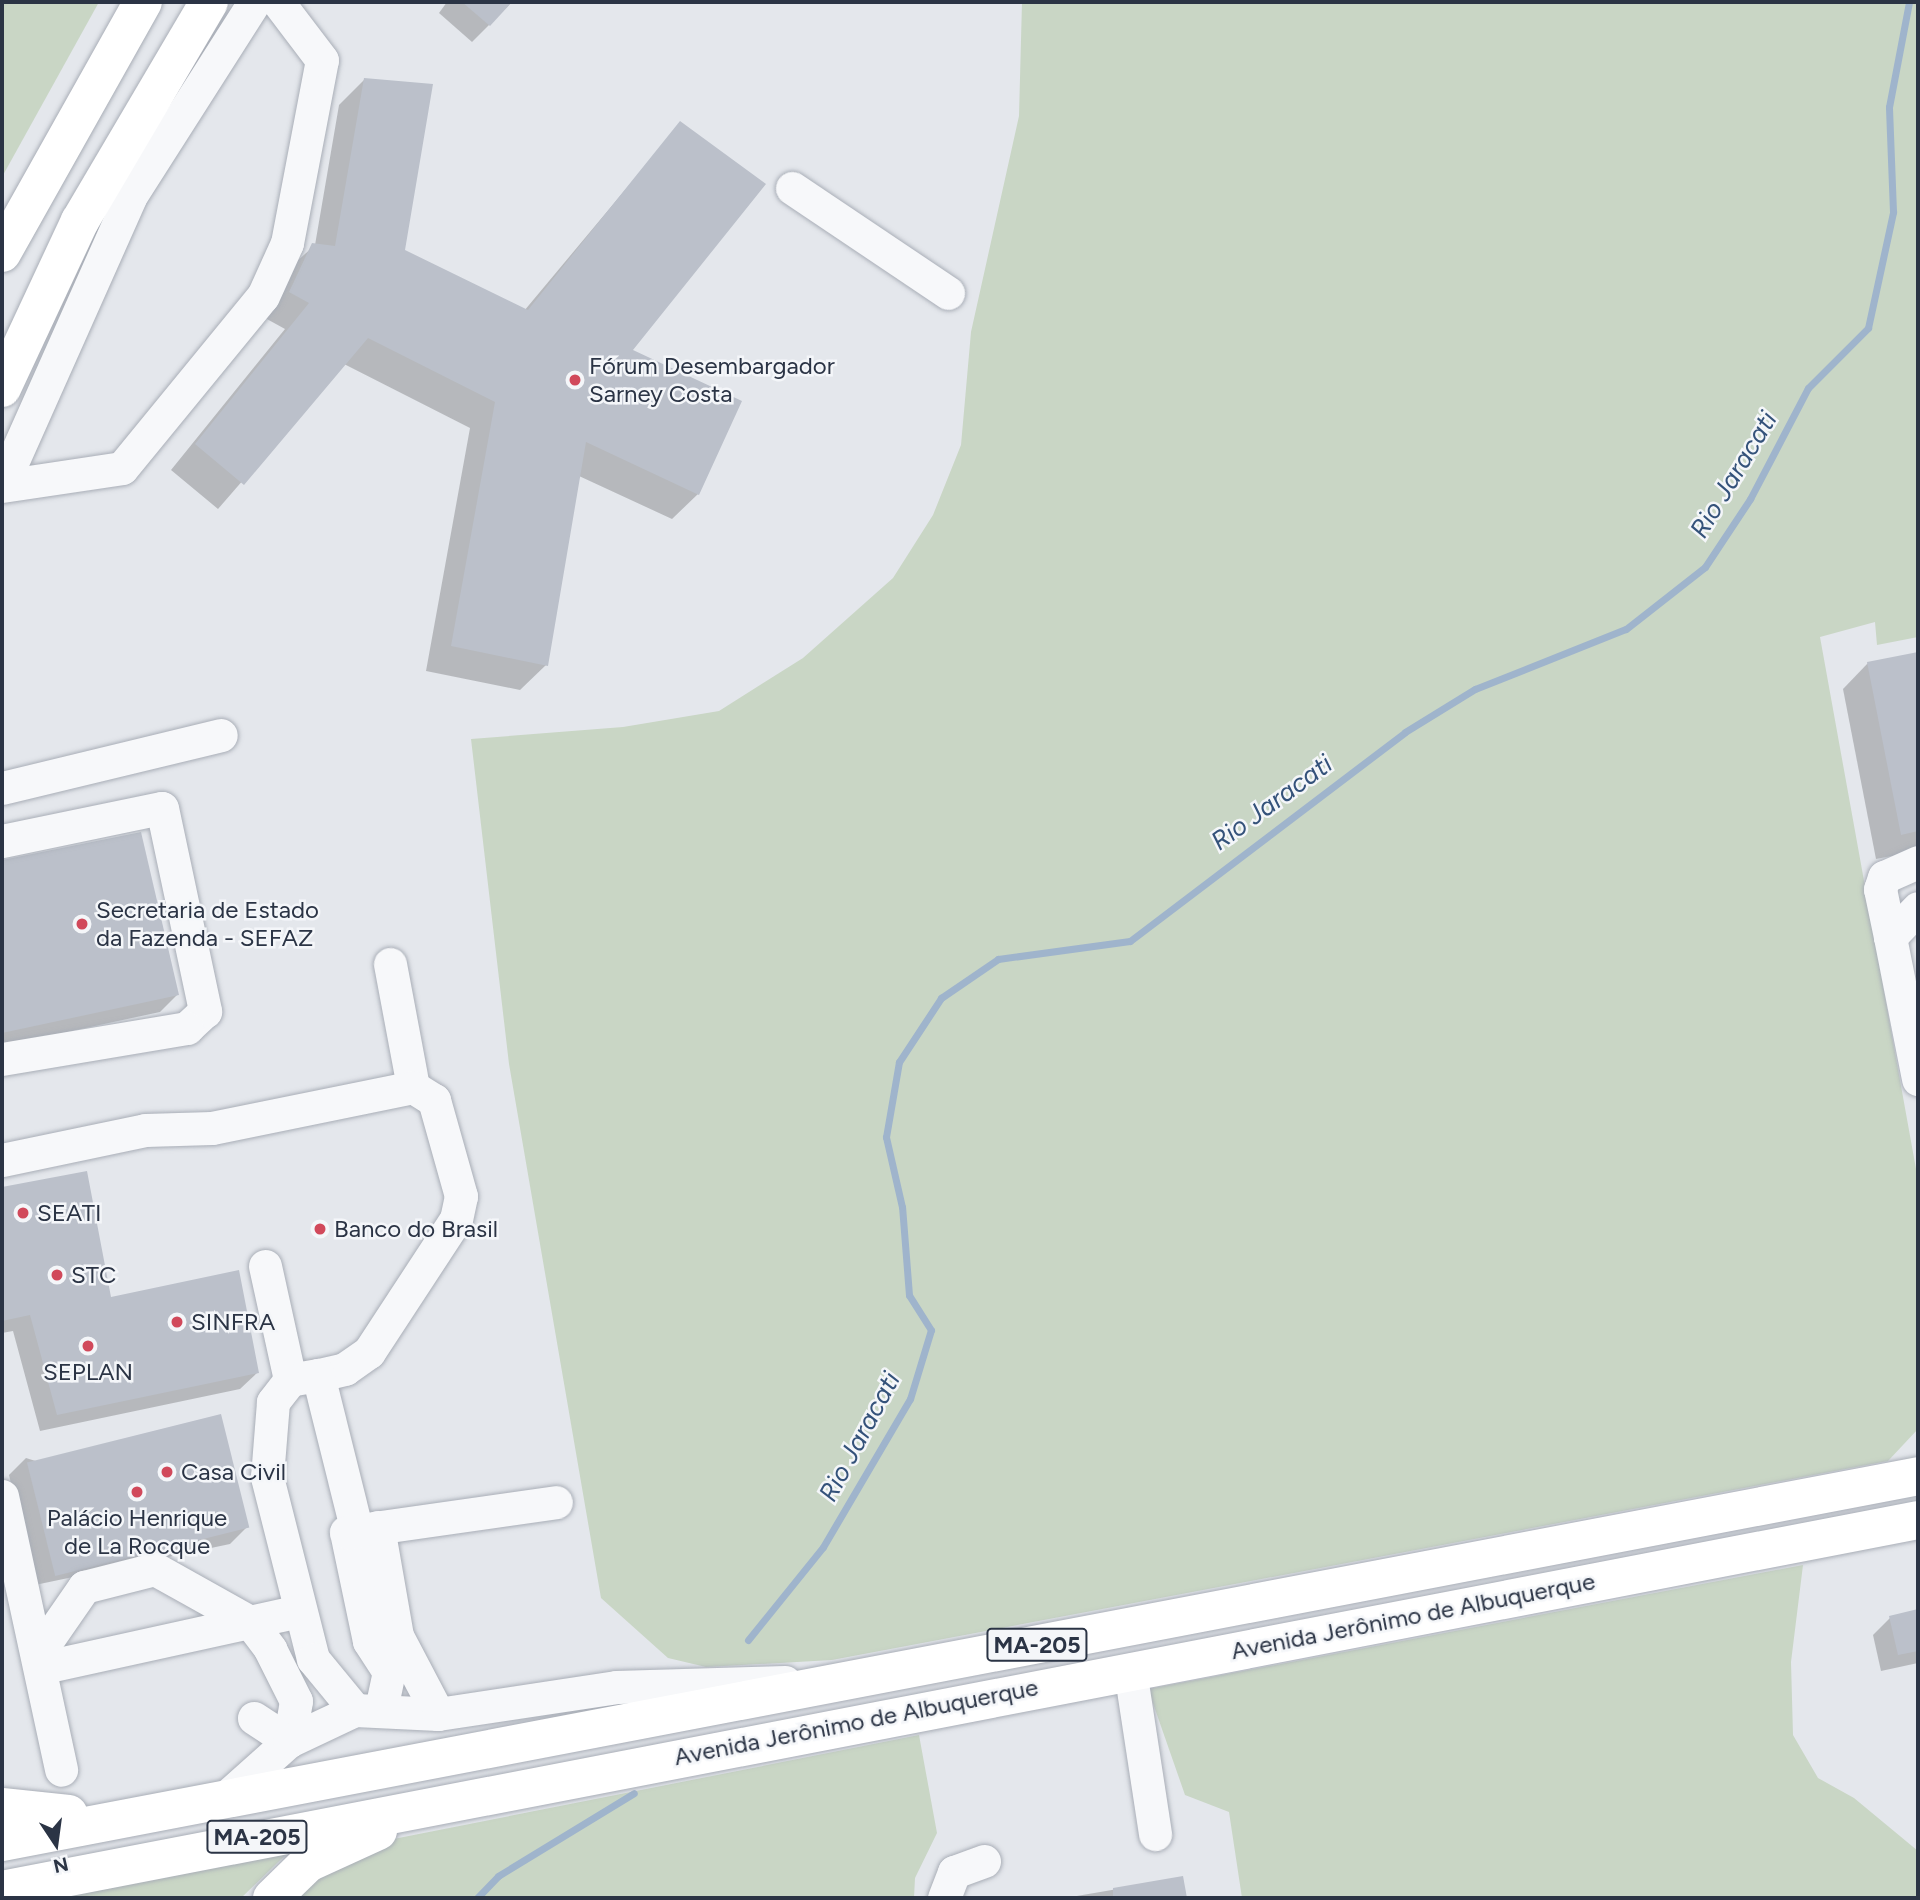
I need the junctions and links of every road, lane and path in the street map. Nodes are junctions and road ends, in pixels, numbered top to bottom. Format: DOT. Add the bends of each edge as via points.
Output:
graph roads {
  1 [pos="143,2"];
  2 [pos="209,2"];
  3 [pos="254,2"];
  4 [pos="278,2"];
  5 [pos="792,188"];
  6 [pos="2,253"];
  7 [pos="948,293"];
  8 [pos="2,388"];
  9 [pos="2,486"];
  10 [pos="221,736"];
  11 [pos="2,788"];
  12 [pos="2,841"];
  13 [pos="1918,862"];
  14 [pos="1918,908"];
  15 [pos="1890,937"];
  16 [pos="390,964"];
  17 [pos="2,1059"];
  18 [pos="1918,1079"];
  19 [pos="412,1087"];
  20 [pos="2,1160"];
  21 [pos="265,1266"];
  22 [pos="304,1378"];
  23 [pos="1913,1474"];
  24 [pos="2,1496"];
  25 [pos="556,1502"];
  26 [pos="1918,1520"];
  27 [pos="360,1530"];
  28 [pos="299,1611"];
  29 [pos="250,1622"];
  30 [pos="38,1662"];
  31 [pos="1129,1670"];
  32 [pos="840,1683"];
  33 [pos="368,1710"];
  34 [pos="438,1714"];
  35 [pos="254,1718"];
  36 [pos="289,1741"];
  37 [pos="61,1770"];
  38 [pos="513,1787"];
  39 [pos="225,1798"];
  40 [pos="2,1807"];
  41 [pos="155,1812"];
  42 [pos="1155,1834"];
  43 [pos="2,1842"];
  44 [pos="984,1861"];
  45 [pos="2,1890"];
  46 [pos="272,1898"];
  47 [pos="944,1898"];
  1 -- 6 [label="main road"];
  2 -- 8 [label="main road" via="80,221"];
  3 -- 9 [label="lane" via="131,197"];
  4 -- 9 [label="lane" via="322,60 287,243 263,296 122,468"];
  5 -- 7 [label="lane"];
  10 -- 11 [label="lane"];
  12 -- 17 [label="lane" via="162,808 205,1011 187,1028"];
  13 -- 15 [label="lane" via="1884,877"];
  14 -- 15 [label="lane"];
  15 -- 18 [label="lane"];
  16 -- 19 [label="lane"];
  19 -- 20 [label="lane" via="212,1128 145,1130"];
  19 -- 22 [label="lane" via="439,1109 461,1207 369,1352 345,1369"];
  21 -- 22 [label="lane"];
  22 -- 27 [label="lane"];
  22 -- 28 [label="lane" via="273,1402 265,1454"];
  23 -- 32 [label="main road, Avenida Jerônimo de Albuquerque / MA-205"];
  24 -- 30 [label="lane"];
  25 -- 27 [label="lane"];
  26 -- 31 [label="main road, Avenida Jerônimo de Albuquerque / MA-205"];
  27 -- 33 [label="lane" via="369,1641 389,1672"];
  27 -- 34 [label="lane" via="397,1636"];
  28 -- 29 [label="lane"];
  28 -- 33 [label="lane" via="313,1659"];
  29 -- 30 [label="lane"];
  29 -- 30 [label="lane" via="148,1569 84,1587"];
  29 -- 36 [label="lane" via="290,1683 296,1701"];
  30 -- 37 [label="lane"];
  31 -- 38 [label="main road, Avenida Jerônimo de Albuquerque / MA-205"];
  31 -- 42 [label="lane"];
  32 -- 34 [label="lane" via="616,1686"];
  32 -- 39 [label="main road, Avenida Jerônimo de Albuquerque / MA-205"];
  33 -- 34 [label="lane"];
  33 -- 36 [label="lane"];
  35 -- 36 [label="lane"];
  36 -- 39 [label="lane"];
  38 -- 45 [label="main road, Avenida Jerônimo de Albuquerque / MA-205"];
  38 -- 46 [label="main road" via="350,1840 308,1863"];
  39 -- 41 [label="main road, Avenida Jerônimo de Albuquerque / MA-205"];
  40 -- 41 [label="main road" via="43,1815"];
  41 -- 43 [label="main road, Avenida Jerônimo de Albuquerque / MA-205"];
  44 -- 47 [label="lane" via="954,1872"];
}
